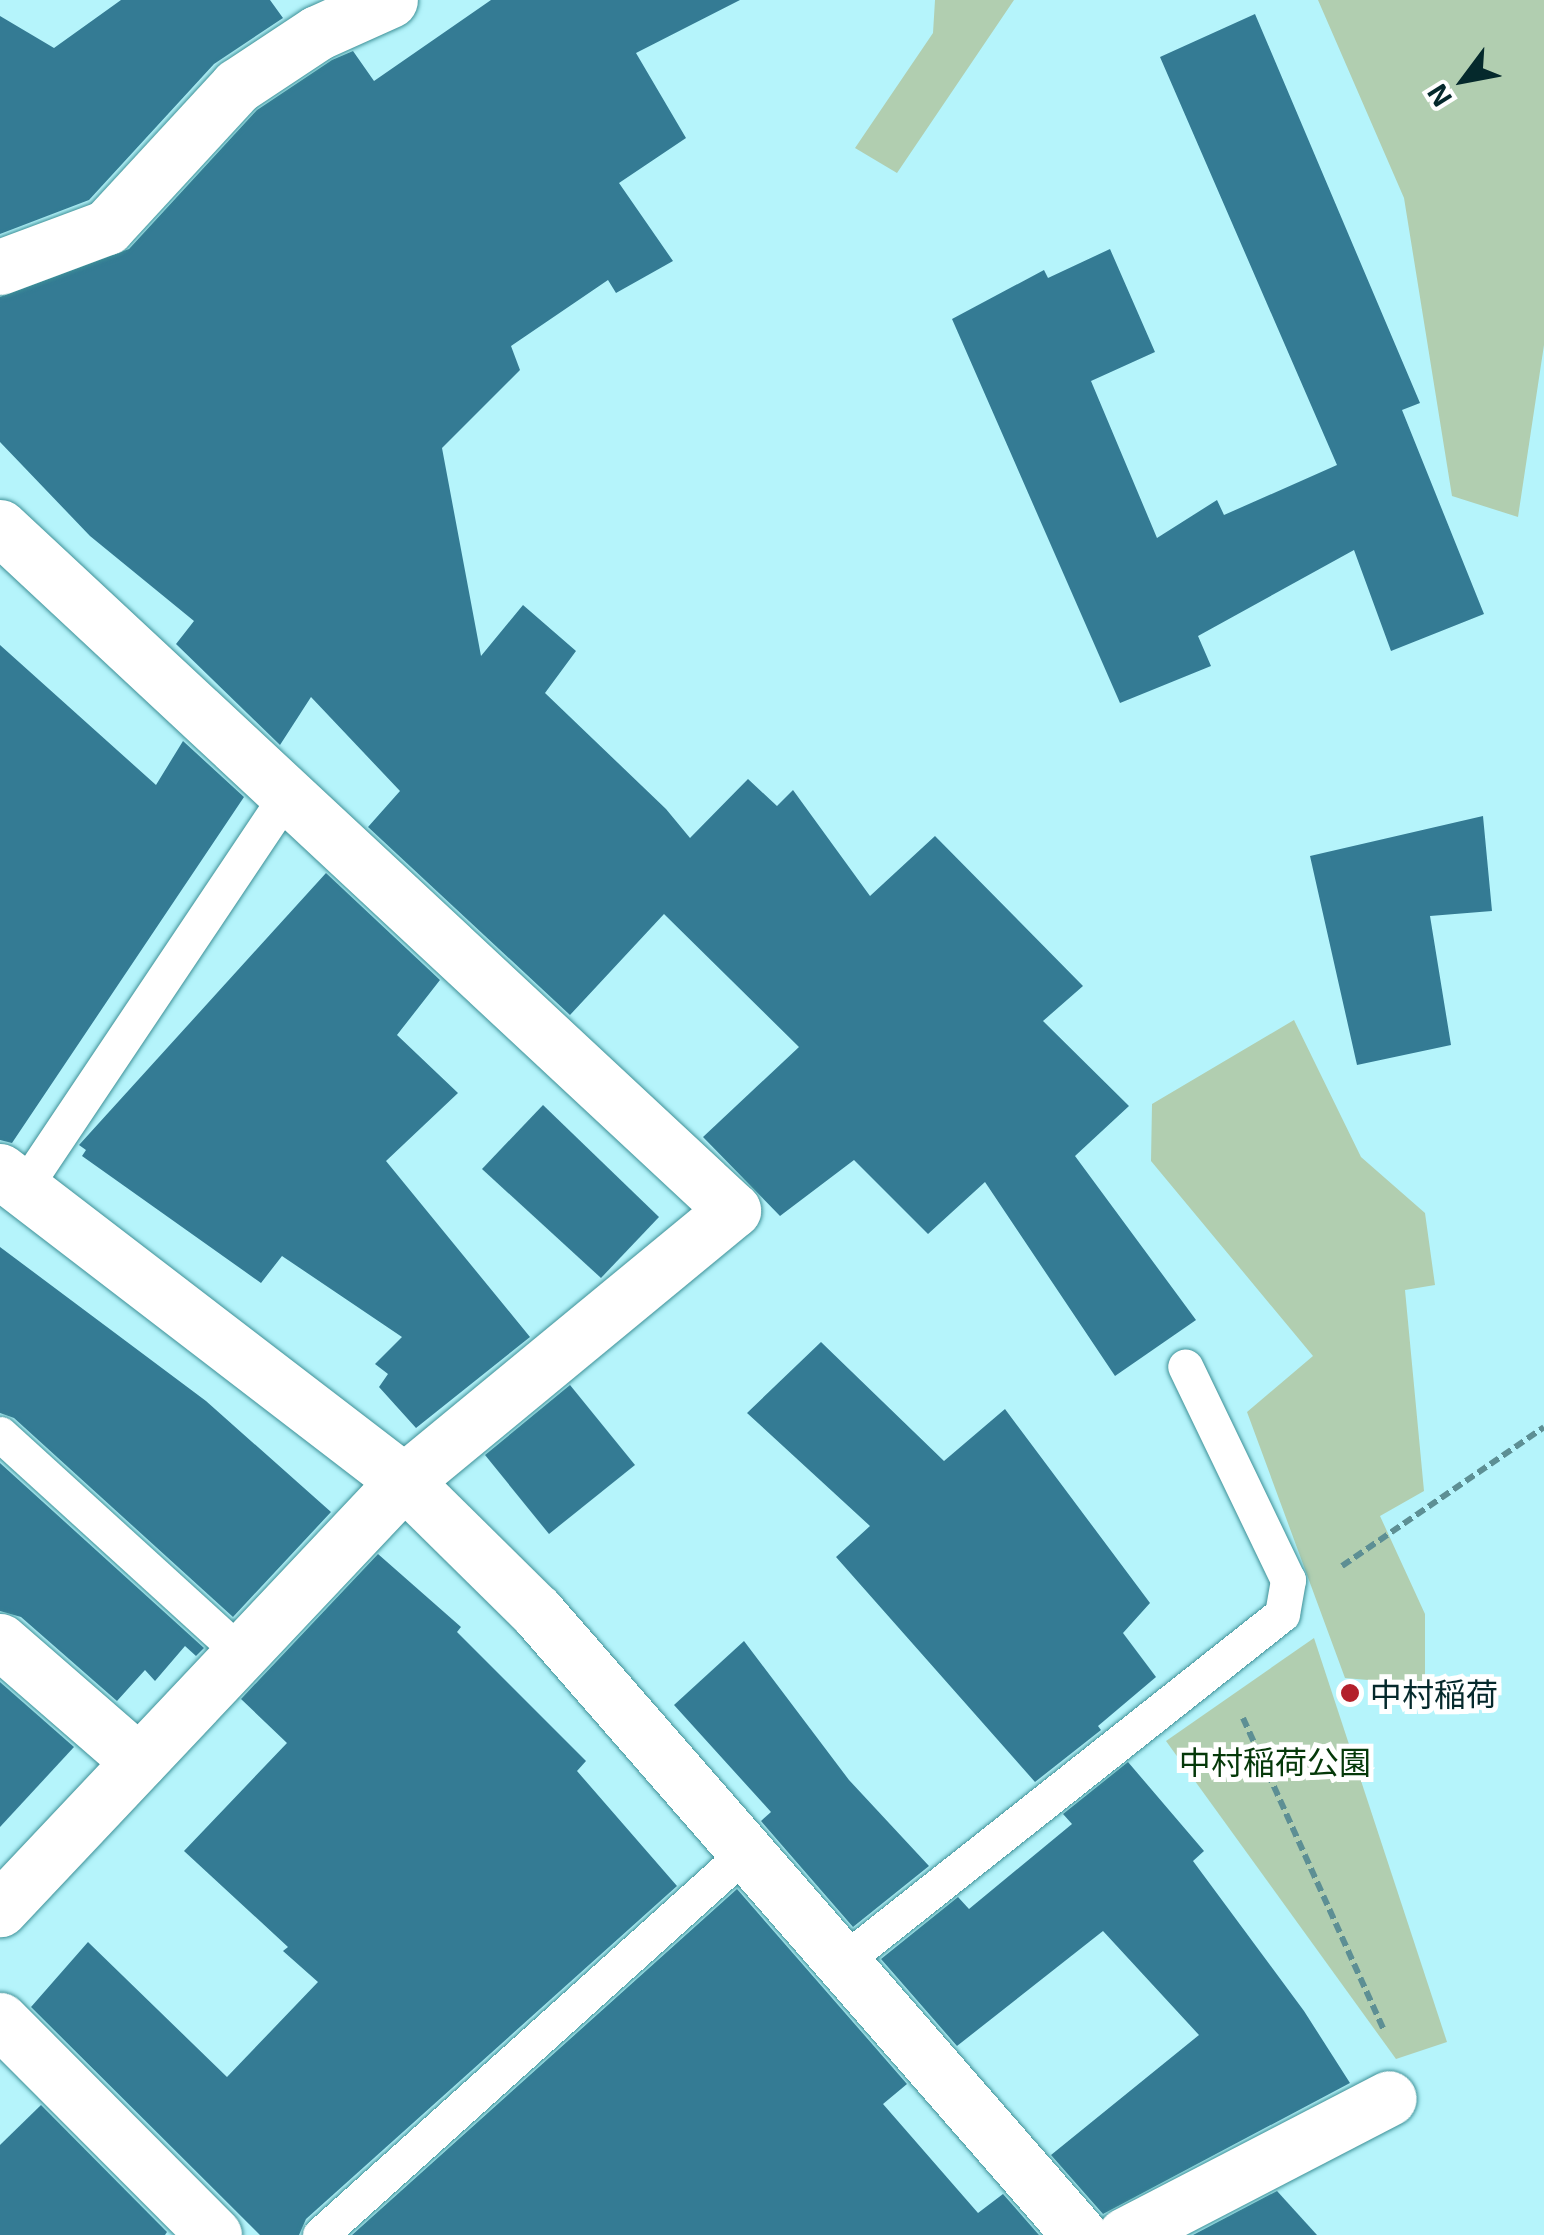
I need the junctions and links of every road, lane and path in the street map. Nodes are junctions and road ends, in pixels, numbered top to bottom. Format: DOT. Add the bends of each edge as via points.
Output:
graph roads {
  1 [pos="371,4"];
  2 [pos="0,267"];
  3 [pos="0,526"];
  4 [pos="288,794"];
  5 [pos="12,1180"];
  6 [pos="1184,1366"];
  7 [pos="1544,1428"];
  8 [pos="0,1434"];
  9 [pos="404,1481"];
  10 [pos="1332,1572"];
  11 [pos="0,1641"];
  12 [pos="242,1654"];
  13 [pos="1218,1666"];
  14 [pos="139,1762"];
  15 [pos="746,1852"];
  16 [pos="0,1909"];
  17 [pos="842,1962"];
  18 [pos="0,2020"];
  19 [pos="1389,2098"];
  20 [pos="214,2235"];
  21 [pos="320,2235"];
  22 [pos="1080,2235"];
  23 [pos="1125,2235"];
  1 -- 2 [label="street" via="237,86 107,228"];
  3 -- 4 [label="street"];
  4 -- 5 [label="lane"];
  4 -- 9 [label="street" via="733,1210"];
  5 -- 9 [label="street"];
  6 -- 13 [label="lane" via="1288,1580 1282,1614"];
  7 -- 10 [label="path"];
  8 -- 12 [label="lane"];
  9 -- 12 [label="street"];
  9 -- 15 [label="street" via="536,1611"];
  11 -- 14 [label="street"];
  12 -- 14 [label="street"];
  13 -- 17 [label="lane"];
  13 -- 19 [label="path" via="1396,2058"];
  14 -- 16 [label="street"];
  15 -- 17 [label="street"];
  15 -- 21 [label="lane"];
  17 -- 22 [label="street"];
  18 -- 20 [label="street"];
  19 -- 23 [label="street"];
}
